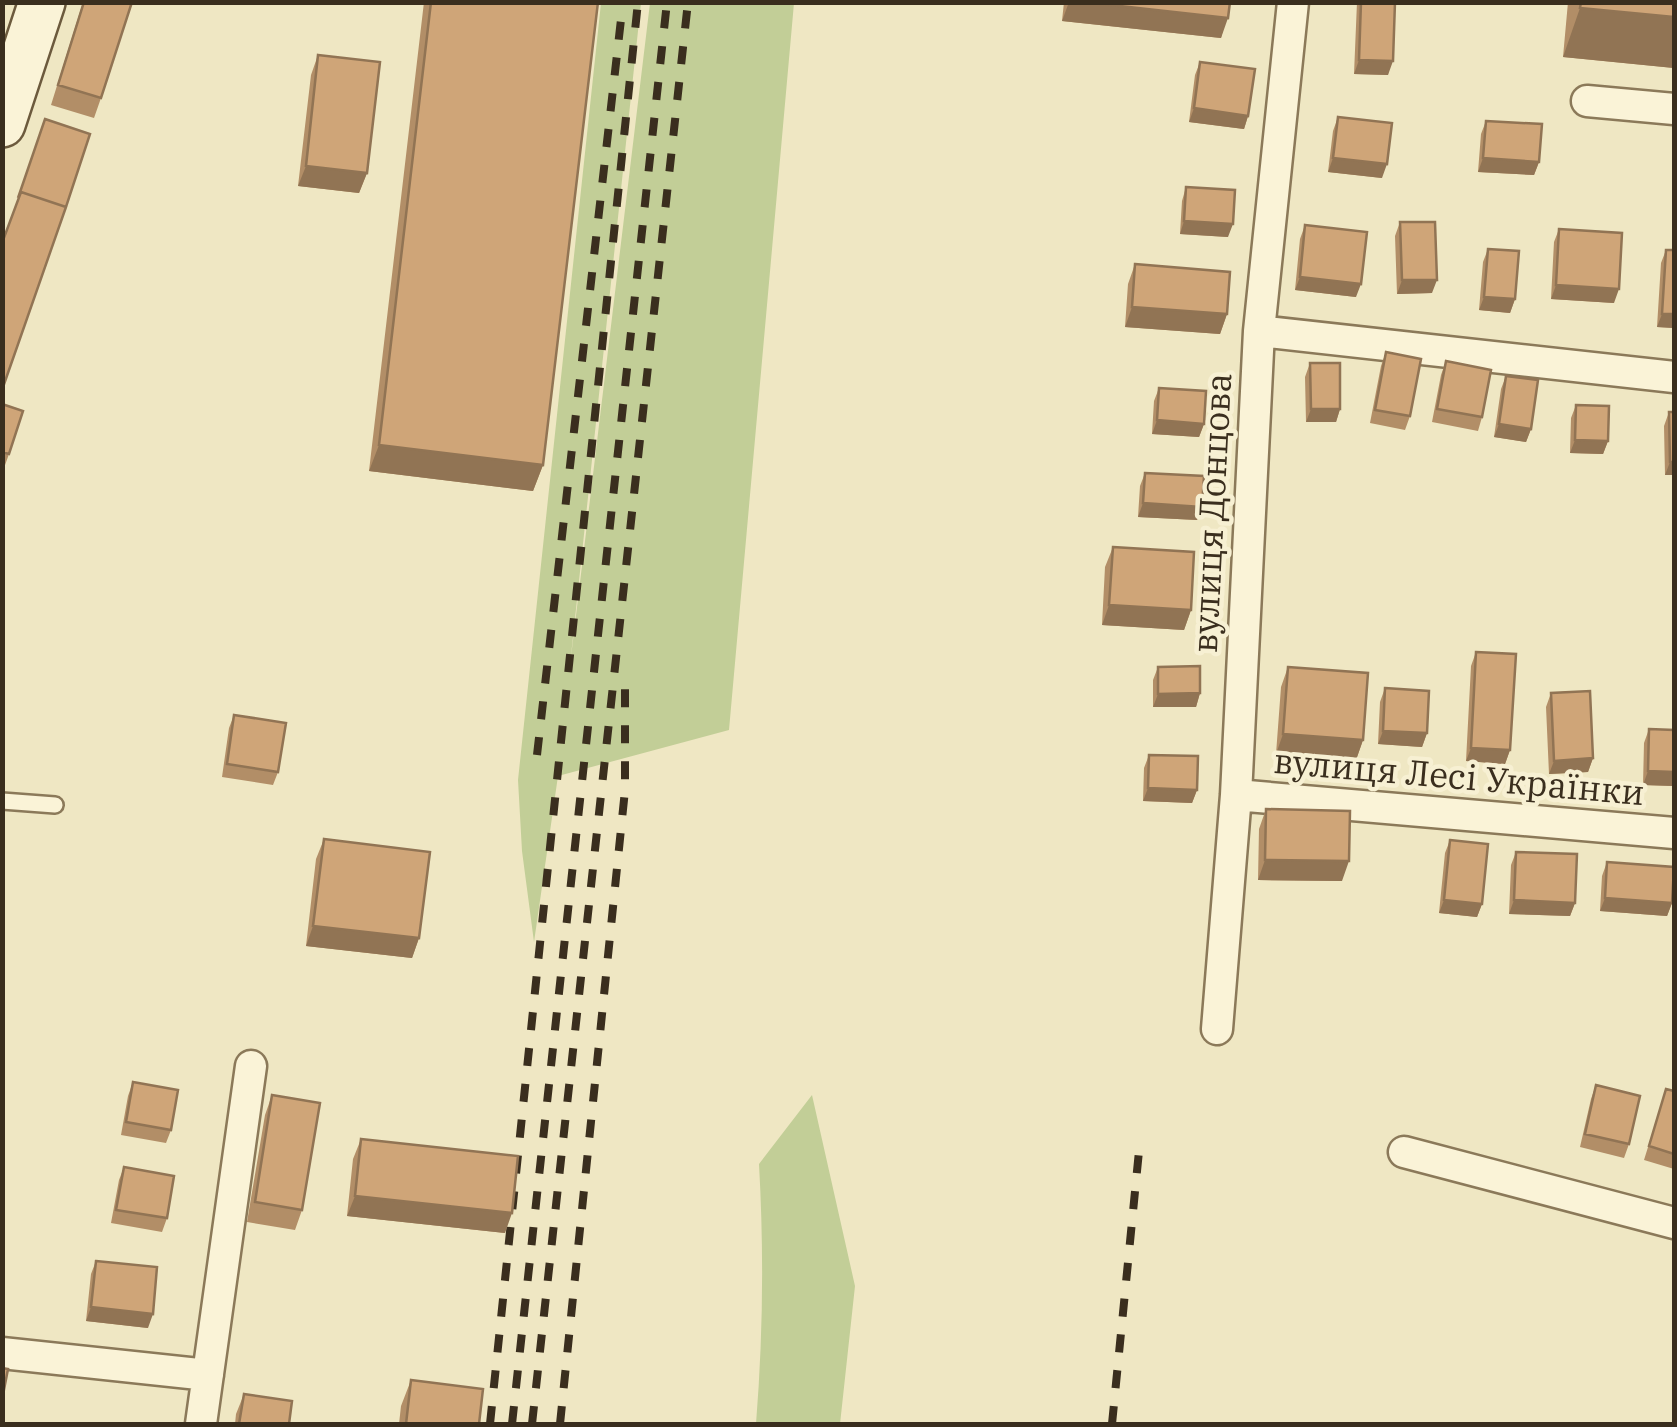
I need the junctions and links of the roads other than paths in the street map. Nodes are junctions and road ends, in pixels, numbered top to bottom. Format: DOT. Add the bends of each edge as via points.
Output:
graph roads {
  1 [pos="42,2"];
  2 [pos="1292,2"];
  3 [pos="1588,102"];
  4 [pos="1674,109"];
  5 [pos="2,124"];
  6 [pos="1259,331"];
  7 [pos="1674,378"];
  8 [pos="1236,795"];
  9 [pos="2,801"];
  10 [pos="55,805"];
  11 [pos="1674,833"];
  12 [pos="1217,1028"];
  13 [pos="251,1066"];
  14 [pos="1404,1152"];
  15 [pos="1674,1224"];
  16 [pos="2,1353"];
  17 [pos="208,1375"];
  18 [pos="201,1424"];
  1 -- 5 [label="street"];
  2 -- 6 [label="street, вулиця Донцова"];
  3 -- 4 [label="street"];
  6 -- 7 [label="street"];
  6 -- 8 [label="street, вулиця Донцова"];
  8 -- 11 [label="street, вулиця Лесі Українки"];
  8 -- 12 [label="street, вулиця Донцова"];
  9 -- 10 [label="lane"];
  13 -- 17 [label="street"];
  14 -- 15 [label="street"];
  16 -- 17 [label="street"];
  17 -- 18 [label="street"];
}
